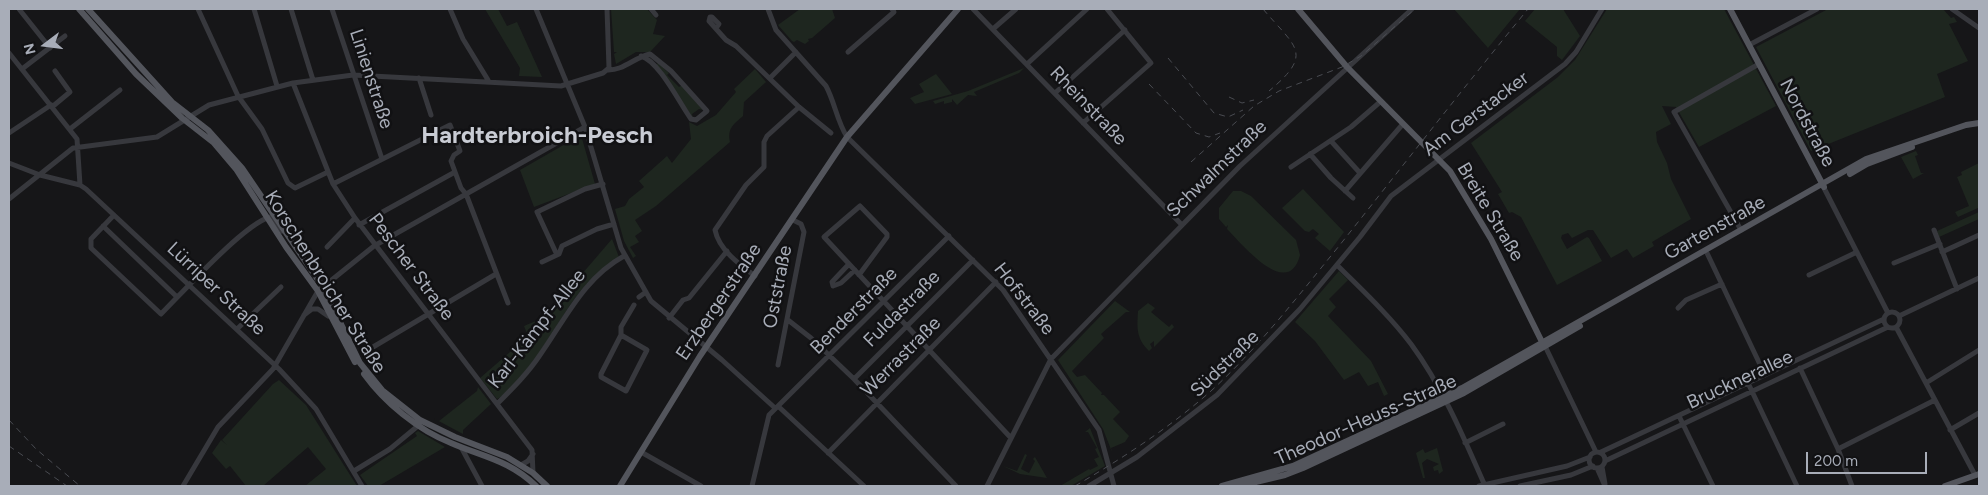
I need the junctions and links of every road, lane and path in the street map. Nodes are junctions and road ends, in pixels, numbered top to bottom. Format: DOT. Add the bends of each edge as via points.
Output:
graph roads {
  1 [pos="20,9"];
  2 [pos="79,9"];
  3 [pos="88,9"];
  4 [pos="198,9"];
  5 [pos="254,9"];
  6 [pos="291,9"];
  7 [pos="332,9"];
  8 [pos="450,9"];
  9 [pos="536,9"];
  10 [pos="607,9"];
  11 [pos="651,9"];
  12 [pos="768,9"];
  13 [pos="892,9"];
  14 [pos="958,9"];
  15 [pos="974,9"];
  16 [pos="1016,9"];
  17 [pos="1087,9"];
  18 [pos="1107,9"];
  19 [pos="1298,9"];
  20 [pos="1412,9"];
  21 [pos="1602,9"];
  22 [pos="1730,9"];
  23 [pos="1817,9"];
  24 [pos="1952,9"];
  25 [pos="656,14"];
  26 [pos="716,28"];
  27 [pos="1979,28"];
  28 [pos="993,29"];
  29 [pos="1125,30"];
  30 [pos="65,36"];
  31 [pos="1749,45"];
  32 [pos="50,48"];
  33 [pos="796,52"];
  34 [pos="848,52"];
  35 [pos="9,53"];
  36 [pos="639,57"];
  37 [pos="474,58"];
  38 [pos="658,60"];
  39 [pos="653,64"];
  40 [pos="1027,64"];
  41 [pos="1759,64"];
  42 [pos="1347,68"];
  43 [pos="22,70"];
  44 [pos="607,70"];
  45 [pos="55,71"];
  46 [pos="353,75"];
  47 [pos="418,78"];
  48 [pos="770,78"];
  49 [pos="313,80"];
  50 [pos="472,80"];
  51 [pos="488,80"];
  52 [pos="293,83"];
  53 [pos="568,85"];
  54 [pos="277,86"];
  55 [pos="120,90"];
  56 [pos="1055,93"];
  57 [pos="238,96"];
  58 [pos="1380,102"];
  59 [pos="51,106"];
  60 [pos="799,107"];
  61 [pos="431,114"];
  62 [pos="187,118"];
  63 [pos="1083,123"];
  64 [pos="1402,125"];
  65 [pos="1979,125"];
  66 [pos="585,127"];
  67 [pos="70,129"];
  68 [pos="831,132"];
  69 [pos="9,133"];
  70 [pos="847,137"];
  71 [pos="1331,140"];
  72 [pos="78,146"];
  73 [pos="1310,154"];
  74 [pos="382,158"];
  75 [pos="1439,160"];
  76 [pos="9,163"];
  77 [pos="1291,167"];
  78 [pos="328,172"];
  79 [pos="455,172"];
  80 [pos="1360,172"];
  81 [pos="40,175"];
  82 [pos="333,184"];
  83 [pos="602,184"];
  84 [pos="80,185"];
  85 [pos="1823,186"];
  86 [pos="1345,191"];
  87 [pos="466,194"];
  88 [pos="1353,198"];
  89 [pos="9,199"];
  90 [pos="114,215"];
  91 [pos="267,218"];
  92 [pos="354,218"];
  93 [pos="793,220"];
  94 [pos="359,224"];
  95 [pos="614,224"];
  96 [pos="1181,224"];
  97 [pos="103,226"];
  98 [pos="1741,230"];
  99 [pos="1934,230"];
  100 [pos="1979,235"];
  101 [pos="949,236"];
  102 [pos="288,237"];
  103 [pos="1360,237"];
  104 [pos="1940,244"];
  105 [pos="374,246"];
  106 [pos="327,247"];
  107 [pos="727,251"];
  108 [pos="1857,252"];
  109 [pos="1942,252"];
  110 [pos="1707,253"];
  111 [pos="557,255"];
  112 [pos="624,256"];
  113 [pos="973,260"];
  114 [pos="542,262"];
  115 [pos="1894,263"];
  116 [pos="849,264"];
  117 [pos="1337,265"];
  118 [pos="855,270"];
  119 [pos="496,274"];
  120 [pos="859,275"];
  121 [pos="1809,275"];
  122 [pos="755,276"];
  123 [pos="1979,278"];
  124 [pos="996,282"];
  125 [pos="1722,284"];
  126 [pos="190,285"];
  127 [pos="281,287"];
  128 [pos="320,289"];
  129 [pos="1957,289"];
  130 [pos="646,292"];
  131 [pos="177,297"];
  132 [pos="639,297"];
  133 [pos="508,303"];
  134 [pos="884,303"];
  135 [pos="634,305"];
  136 [pos="1678,308"];
  137 [pos="1888,313"];
  138 [pos="427,315"];
  139 [pos="1899,316"];
  140 [pos="302,317"];
  141 [pos="669,318"];
  142 [pos="1884,319"];
  143 [pos="788,320"];
  144 [pos="906,326"];
  145 [pos="1888,327"];
  146 [pos="1896,327"];
  147 [pos="237,329"];
  148 [pos="340,334"];
  149 [pos="621,336"];
  150 [pos="1544,344"];
  151 [pos="707,347"];
  152 [pos="368,350"];
  153 [pos="1979,350"];
  154 [pos="928,351"];
  155 [pos="830,356"];
  156 [pos="1051,359"];
  157 [pos="275,365"];
  158 [pos="778,365"];
  159 [pos="1800,368"];
  160 [pos="1765,375"];
  161 [pos="854,379"];
  162 [pos="1477,383"];
  163 [pos="1748,383"];
  164 [pos="1926,384"];
  165 [pos="1752,391"];
  166 [pos="1935,400"];
  167 [pos="1445,401"];
  168 [pos="876,403"];
  169 [pos="497,404"];
  170 [pos="777,408"];
  171 [pos="1979,413"];
  172 [pos="1679,416"];
  173 [pos="1503,424"];
  174 [pos="1683,424"];
  175 [pos="419,425"];
  176 [pos="1950,430"];
  177 [pos="1011,438"];
  178 [pos="1465,444"];
  179 [pos="462,447"];
  180 [pos="1838,450"];
  181 [pos="641,452"];
  182 [pos="828,453"];
  183 [pos="533,454"];
  184 [pos="1595,454"];
  185 [pos="1605,461"];
  186 [pos="521,465"];
  187 [pos="1597,467"];
  188 [pos="354,471"];
  189 [pos="533,472"];
  190 [pos="1274,472"];
  191 [pos="1111,474"];
  192 [pos="1977,475"];
  193 [pos="1266,483"];
  194 [pos="183,486"];
  195 [pos="362,486"];
  196 [pos="482,486"];
  197 [pos="536,486"];
  198 [pos="547,486"];
  199 [pos="620,486"];
  200 [pos="701,486"];
  201 [pos="752,486"];
  202 [pos="864,486"];
  203 [pos="956,486"];
  204 [pos="987,486"];
  205 [pos="1089,486"];
  206 [pos="1114,486"];
  207 [pos="1222,486"];
  208 [pos="1239,486"];
  209 [pos="1483,486"];
  210 [pos="1520,486"];
  211 [pos="1605,486"];
  212 [pos="1713,486"];
  213 [pos="1798,486"];
  214 [pos="1852,486"];
  215 [pos="1945,486"];
  1 -- 32 [label="street"];
  2 -- 62 [label="main road, Korschenbroicher Straße" via="136,74"];
  3 -- 62 [label="main road, Korschenbroicher Straße"];
  4 -- 57 [label="street"];
  5 -- 54 [label="street"];
  6 -- 49 [label="street"];
  7 -- 46 [label="street, Linienstraße"];
  8 -- 37 [label="street"];
  9 -- 53 [label="street"];
  10 -- 44 [label="street" via="610,60"];
  11 -- 25 [label="street"];
  12 -- 33 [label="street" via="776,30"];
  13 -- 34 [label="street" via="894,12"];
  14 -- 70 [label="main road, Erzbergerstraße"];
  15 -- 28 [label="street, Rheinstraße"];
  16 -- 28 [label="street"];
  17 -- 40 [label="street"];
  18 -- 29 [label="street"];
  19 -- 42 [label="main road, Breite Straße"];
  20 -- 42 [label="street, Schwalmstraße"];
  21 -- 75 [label="street, Am Gerstacker" via="1565,64"];
  22 -- 31 [label="main road, Nordstraße"];
  23 -- 31 [label="street"];
  24 -- 27 [label="street"];
  26 -- 48 [label="street"];
  28 -- 40 [label="street, Rheinstraße"];
  29 -- 56 [label="street"];
  29 -- 63 [label="street" via="1151,62"];
  30 -- 32 [label="street"];
  31 -- 41 [label="main road, Nordstraße"];
  32 -- 43 [label="street"];
  33 -- 48 [label="street"];
  33 -- 70 [label="street" via="826,86"];
  35 -- 43 [label="street"];
  36 -- 38 [label="street" via="650,54"];
  36 -- 39 [label="street" via="646,57"];
  36 -- 44 [label="street" via="617,69"];
  37 -- 50 [label="street" via="479,72"];
  37 -- 51 [label="street"];
  38 -- 39 [label="street"];
  38 -- 39 [label="street" via="707,111 696,120 691,119"];
  40 -- 56 [label="street, Rheinstraße"];
  41 -- 85 [label="main road, Nordstraße"];
  41 -- 98 [label="street" via="1674,112"];
  42 -- 58 [label="main road, Breite Straße"];
  42 -- 96 [label="street, Schwalmstraße"];
  43 -- 59 [label="street"];
  44 -- 53 [label="street"];
  45 -- 59 [label="street" via="70,92"];
  46 -- 47 [label="street"];
  46 -- 49 [label="street"];
  46 -- 74 [label="street, Linienstraße"];
  47 -- 50 [label="street"];
  47 -- 61 [label="street"];
  48 -- 60 [label="street"];
  49 -- 52 [label="street"];
  50 -- 51 [label="street"];
  51 -- 53 [label="street"];
  52 -- 54 [label="street"];
  52 -- 78 [label="street, Pescher Straße"];
  53 -- 66 [label="street"];
  54 -- 57 [label="street"];
  55 -- 67 [label="street"];
  56 -- 63 [label="street, Rheinstraße"];
  57 -- 62 [label="street" via="209,105"];
  57 -- 78 [label="street" via="262,129 288,183 295,188"];
  58 -- 64 [label="main road, Breite Straße"];
  58 -- 71 [label="street"];
  59 -- 67 [label="street"];
  59 -- 69 [label="street"];
  60 -- 68 [label="street"];
  60 -- 107 [label="street" via="764,142 764,167 746,185 715,230"];
  62 -- 72 [label="street" via="158,137"];
  62 -- 91 [label="main road, Korschenbroicher Straße" via="225,156"];
  62 -- 102 [label="main road, Korschenbroicher Straße" via="228,151"];
  63 -- 96 [label="street, Rheinstraße"];
  64 -- 75 [label="main road, Breite Straße"];
  64 -- 80 [label="street"];
  65 -- 85 [label="main road, Gartenstraße" via="1868,164"];
  66 -- 83 [label="street"];
  66 -- 87 [label="street"];
  67 -- 72 [label="street"];
  70 -- 93 [label="main road, Erzbergerstraße"];
  70 -- 101 [label="street, Hofstraße"];
  71 -- 73 [label="street"];
  71 -- 80 [label="street"];
  72 -- 81 [label="street"];
  72 -- 84 [label="street"];
  73 -- 77 [label="street"];
  73 -- 86 [label="street"];
  74 -- 79 [label="street" via="450,125 460,151 451,161"];
  74 -- 82 [label="street"];
  75 -- 103 [label="street, Am Gerstacker" via="1391,196"];
  75 -- 150 [label="main road, Breite Straße" via="1450,171 1478,215"];
  76 -- 81 [label="street, Lürriper Straße"];
  78 -- 82 [label="street, Pescher Straße"];
  79 -- 87 [label="street"];
  79 -- 94 [label="street"];
  80 -- 86 [label="street"];
  81 -- 84 [label="street, Lürriper Straße"];
  81 -- 89 [label="street"];
  82 -- 92 [label="street, Pescher Straße"];
  83 -- 95 [label="street"];
  83 -- 111 [label="street" via="538,212"];
  84 -- 90 [label="street, Lürriper Straße"];
  85 -- 98 [label="main road, Gartenstraße"];
  85 -- 108 [label="street, Nordstraße"];
  85 -- 110 [label="main road, Gartenstraße"];
  86 -- 88 [label="street"];
  87 -- 105 [label="street"];
  87 -- 119 [label="street"];
  90 -- 97 [label="street"];
  90 -- 126 [label="street, Lürriper Straße"];
  91 -- 102 [label="street" via="270,217"];
  91 -- 126 [label="street" via="244,234"];
  91 -- 128 [label="main road, Korschenbroicher Straße"];
  92 -- 94 [label="street, Pescher Straße"];
  92 -- 106 [label="street"];
  93 -- 122 [label="main road, Erzbergerstraße"];
  93 -- 143 [label="street, Oststraße" via="801,224 804,232"];
  94 -- 105 [label="street, Pescher Straße"];
  95 -- 111 [label="street" via="562,246"];
  95 -- 112 [label="street"];
  96 -- 156 [label="street, Schwalmstraße"];
  97 -- 131 [label="street"];
  97 -- 131 [label="street" via="91,239 91,248 149,306 161,314"];
  98 -- 150 [label="main road, Gartenstraße"];
  99 -- 104 [label="street"];
  100 -- 109 [label="street"];
  101 -- 113 [label="street, Hofstraße"];
  101 -- 134 [label="street, Benderstraße"];
  102 -- 128 [label="main road, Korschenbroicher Straße"];
  103 -- 117 [label="street, Südstraße"];
  104 -- 109 [label="street"];
  104 -- 115 [label="street"];
  105 -- 128 [label="street"];
  105 -- 138 [label="street, Pescher Straße"];
  107 -- 122 [label="street" via="737,264"];
  107 -- 141 [label="street"];
  108 -- 121 [label="street"];
  108 -- 137 [label="street, Nordstraße"];
  109 -- 129 [label="street"];
  110 -- 125 [label="street"];
  110 -- 150 [label="main road, Gartenstraße"];
  111 -- 114 [label="street"];
  112 -- 130 [label="street"];
  112 -- 169 [label="street, Karl-Kämpf-Allee" via="591,281 532,365"];
  113 -- 124 [label="street, Hofstraße"];
  113 -- 144 [label="street, Fuldastraße"];
  116 -- 118 [label="street"];
  116 -- 118 [label="street" via="832,282 833,286"];
  116 -- 120 [label="street" via="824,237 860,206 887,234 880,249"];
  117 -- 167 [label="street" via="1406,338"];
  117 -- 191 [label="street, Südstraße" via="1218,395"];
  118 -- 120 [label="street"];
  119 -- 133 [label="street"];
  119 -- 138 [label="street"];
  120 -- 134 [label="street"];
  122 -- 151 [label="main road, Erzbergerstraße"];
  123 -- 129 [label="street"];
  124 -- 154 [label="street, Werrastraße"];
  124 -- 156 [label="street, Hofstraße"];
  125 -- 136 [label="street" via="1686,300"];
  125 -- 160 [label="street"];
  126 -- 131 [label="street"];
  126 -- 147 [label="street, Lürriper Straße"];
  127 -- 147 [label="street"];
  128 -- 140 [label="street"];
  128 -- 148 [label="main road, Korschenbroicher Straße"];
  128 -- 186 [label="main road, Korschenbroicher Straße" via="360,363 394,401 439,430"];
  129 -- 139 [label="street"];
  130 -- 132 [label="street"];
  130 -- 141 [label="street" via="658,310"];
  134 -- 144 [label="street"];
  134 -- 155 [label="street, Benderstraße"];
  135 -- 149 [label="street" via="621,327"];
  137 -- 139 [label="street" via="1895,312"];
  137 -- 142 [label="street"];
  138 -- 152 [label="street"];
  138 -- 169 [label="street, Pescher Straße"];
  139 -- 146 [label="street"];
  140 -- 148 [label="street" via="312,309 323,310"];
  140 -- 157 [label="street"];
  141 -- 151 [label="street"];
  142 -- 145 [label="street"];
  142 -- 160 [label="street, Brucknerallee"];
  143 -- 155 [label="street"];
  143 -- 158 [label="street, Oststraße"];
  144 -- 154 [label="street"];
  144 -- 161 [label="street, Fuldastraße"];
  145 -- 146 [label="street"];
  145 -- 159 [label="street, Brucknerallee"];
  146 -- 164 [label="street"];
  147 -- 157 [label="street, Lürriper Straße"];
  148 -- 175 [label="main road, Korschenbroicher Straße" via="378,392"];
  149 -- 149 [label="street" via="647,350 626,391 600,374"];
  150 -- 162 [label="main road, Gartenstraße"];
  150 -- 184 [label="street, Breite Straße"];
  151 -- 170 [label="street"];
  151 -- 181 [label="main road, Erzbergerstraße"];
  153 -- 164 [label="street"];
  154 -- 168 [label="street, Werrastraße"];
  154 -- 177 [label="street"];
  155 -- 161 [label="street"];
  155 -- 170 [label="street, Benderstraße"];
  156 -- 177 [label="street, Schwalmstraße"];
  156 -- 191 [label="street, Hofstraße" via="1100,430"];
  157 -- 188 [label="street, Lürriper Straße" via="316,409"];
  157 -- 194 [label="street" via="218,427"];
  159 -- 165 [label="street, Brucknerallee"];
  159 -- 180 [label="street"];
  160 -- 163 [label="street, Brucknerallee"];
  161 -- 168 [label="street"];
  162 -- 167 [label="main road, Theodor-Heuss-Straße"];
  163 -- 165 [label="street"];
  163 -- 172 [label="street, Brucknerallee"];
  164 -- 166 [label="street"];
  165 -- 174 [label="street, Brucknerallee"];
  165 -- 213 [label="street"];
  166 -- 176 [label="street"];
  166 -- 180 [label="street"];
  167 -- 178 [label="street"];
  167 -- 190 [label="main road, Theodor-Heuss-Straße"];
  167 -- 193 [label="main road, Theodor-Heuss-Straße"];
  168 -- 182 [label="street, Werrastraße"];
  168 -- 203 [label="street"];
  169 -- 183 [label="street, Pescher Straße"];
  170 -- 182 [label="street"];
  170 -- 201 [label="street" via="769,415"];
  171 -- 176 [label="street"];
  172 -- 174 [label="street"];
  172 -- 184 [label="street, Brucknerallee"];
  173 -- 178 [label="street"];
  174 -- 185 [label="street, Brucknerallee"];
  174 -- 212 [label="street"];
  175 -- 179 [label="main road, Korschenbroicher Straße"];
  175 -- 188 [label="street" via="390,449"];
  176 -- 192 [label="street"];
  177 -- 204 [label="street, Schwalmstraße"];
  178 -- 209 [label="street"];
  179 -- 196 [label="street"];
  179 -- 197 [label="main road, Korschenbroicher Straße" via="504,462"];
  180 -- 214 [label="street"];
  181 -- 199 [label="main road, Erzbergerstraße"];
  181 -- 200 [label="street"];
  182 -- 202 [label="street"];
  183 -- 186 [label="street"];
  183 -- 189 [label="street"];
  184 -- 185 [label="street"];
  184 -- 187 [label="street"];
  184 -- 209 [label="street, Brucknerallee" via="1567,466"];
  185 -- 187 [label="street"];
  186 -- 189 [label="main road, Korschenbroicher Straße"];
  187 -- 210 [label="street"];
  187 -- 211 [label="street"];
  188 -- 195 [label="street, Lürriper Straße"];
  189 -- 198 [label="main road, Korschenbroicher Straße"];
  190 -- 193 [label="street, Theodor-Heuss-Straße"];
  190 -- 207 [label="main road, Theodor-Heuss-Straße"];
  191 -- 205 [label="street, Südstraße"];
  191 -- 206 [label="street, Hofstraße"];
  192 -- 215 [label="main road"];
  193 -- 208 [label="main road, Theodor-Heuss-Straße"];
}
